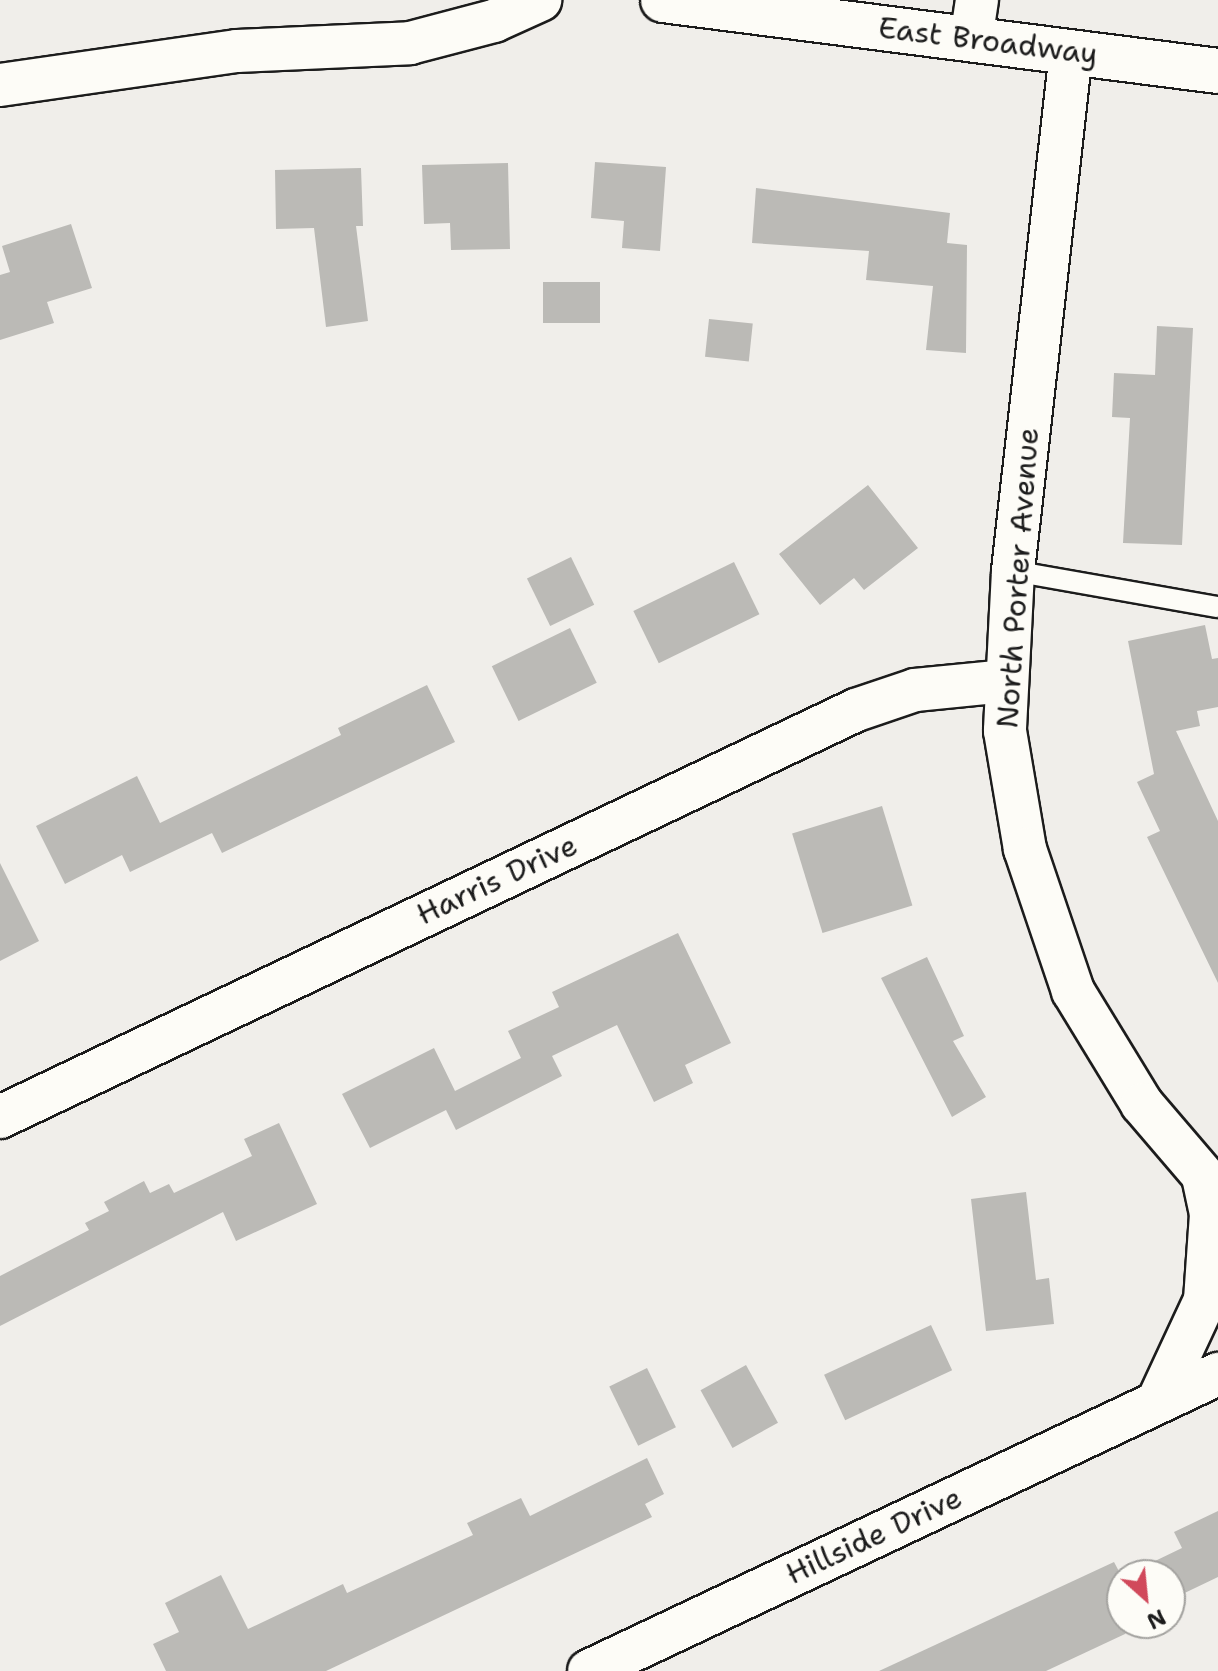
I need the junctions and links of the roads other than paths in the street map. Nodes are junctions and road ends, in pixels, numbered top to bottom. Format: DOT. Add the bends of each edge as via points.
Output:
graph roads {
  1 [pos="540,0"];
  2 [pos="663,0"];
  3 [pos="974,20"];
  4 [pos="1071,52"];
  5 [pos="1218,71"];
  6 [pos="0,85"];
  7 [pos="1013,571"];
  8 [pos="1218,607"];
  9 [pos="1005,681"];
  10 [pos="0,1117"];
  11 [pos="1211,1186"];
  12 [pos="1218,1374"];
  13 [pos="1158,1401"];
  14 [pos="589,1671"];
  1 -- 6 [label="street" via="494,21 410,43 237,51"];
  2 -- 3 [label="main road, East Broadway"];
  3 -- 4 [label="main road, East Broadway"];
  4 -- 5 [label="main road, East Broadway"];
  4 -- 7 [label="street, North Porter Avenue"];
  7 -- 8 [label="lane"];
  7 -- 9 [label="street, North Porter Avenue"];
  9 -- 10 [label="street, Harris Drive" via="915,690 856,710"];
  9 -- 11 [label="street, North Porter Avenue" via="1005,731 1025,849 1045,921 1106,1052"];
  11 -- 13 [label="street" via="1205,1300"];
  12 -- 13 [label="street, Hillside Drive"];
  13 -- 14 [label="street, Hillside Drive"];
}
